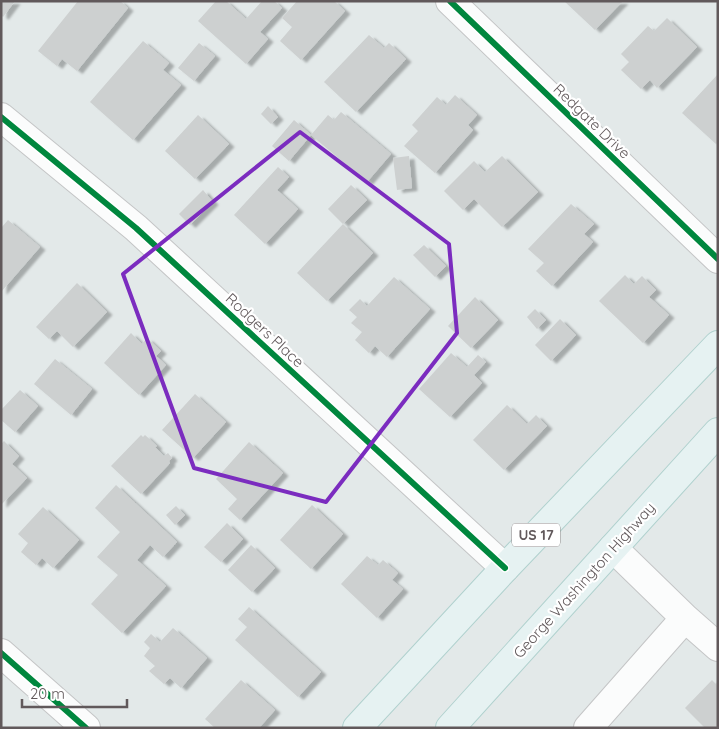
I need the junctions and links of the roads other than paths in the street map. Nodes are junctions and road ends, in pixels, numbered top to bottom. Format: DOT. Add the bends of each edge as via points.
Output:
graph roads {
  1 [pos="450,1"];
  2 [pos="1,117"];
  3 [pos="718,260"];
  4 [pos="718,345"];
  5 [pos="718,432"];
  6 [pos="613,548"];
  7 [pos="505,568"];
  8 [pos="685,618"];
  9 [pos="718,647"];
  10 [pos="1,653"];
  11 [pos="86,728"];
  12 [pos="357,728"];
  13 [pos="450,728"];
  14 [pos="588,728"];
  1 -- 3 [label="street, Redgate Drive"];
  2 -- 7 [label="street, Rodgers Place" via="136,228"];
  4 -- 7 [label="main road, US 17"];
  5 -- 6 [label="main road, George Washington Highway"];
  6 -- 8 [label="street"];
  6 -- 13 [label="main road, George Washington Highway"];
  7 -- 12 [label="main road, US 17"];
  8 -- 9 [label="street"];
  8 -- 14 [label="street"];
  10 -- 11 [label="street"];
}
